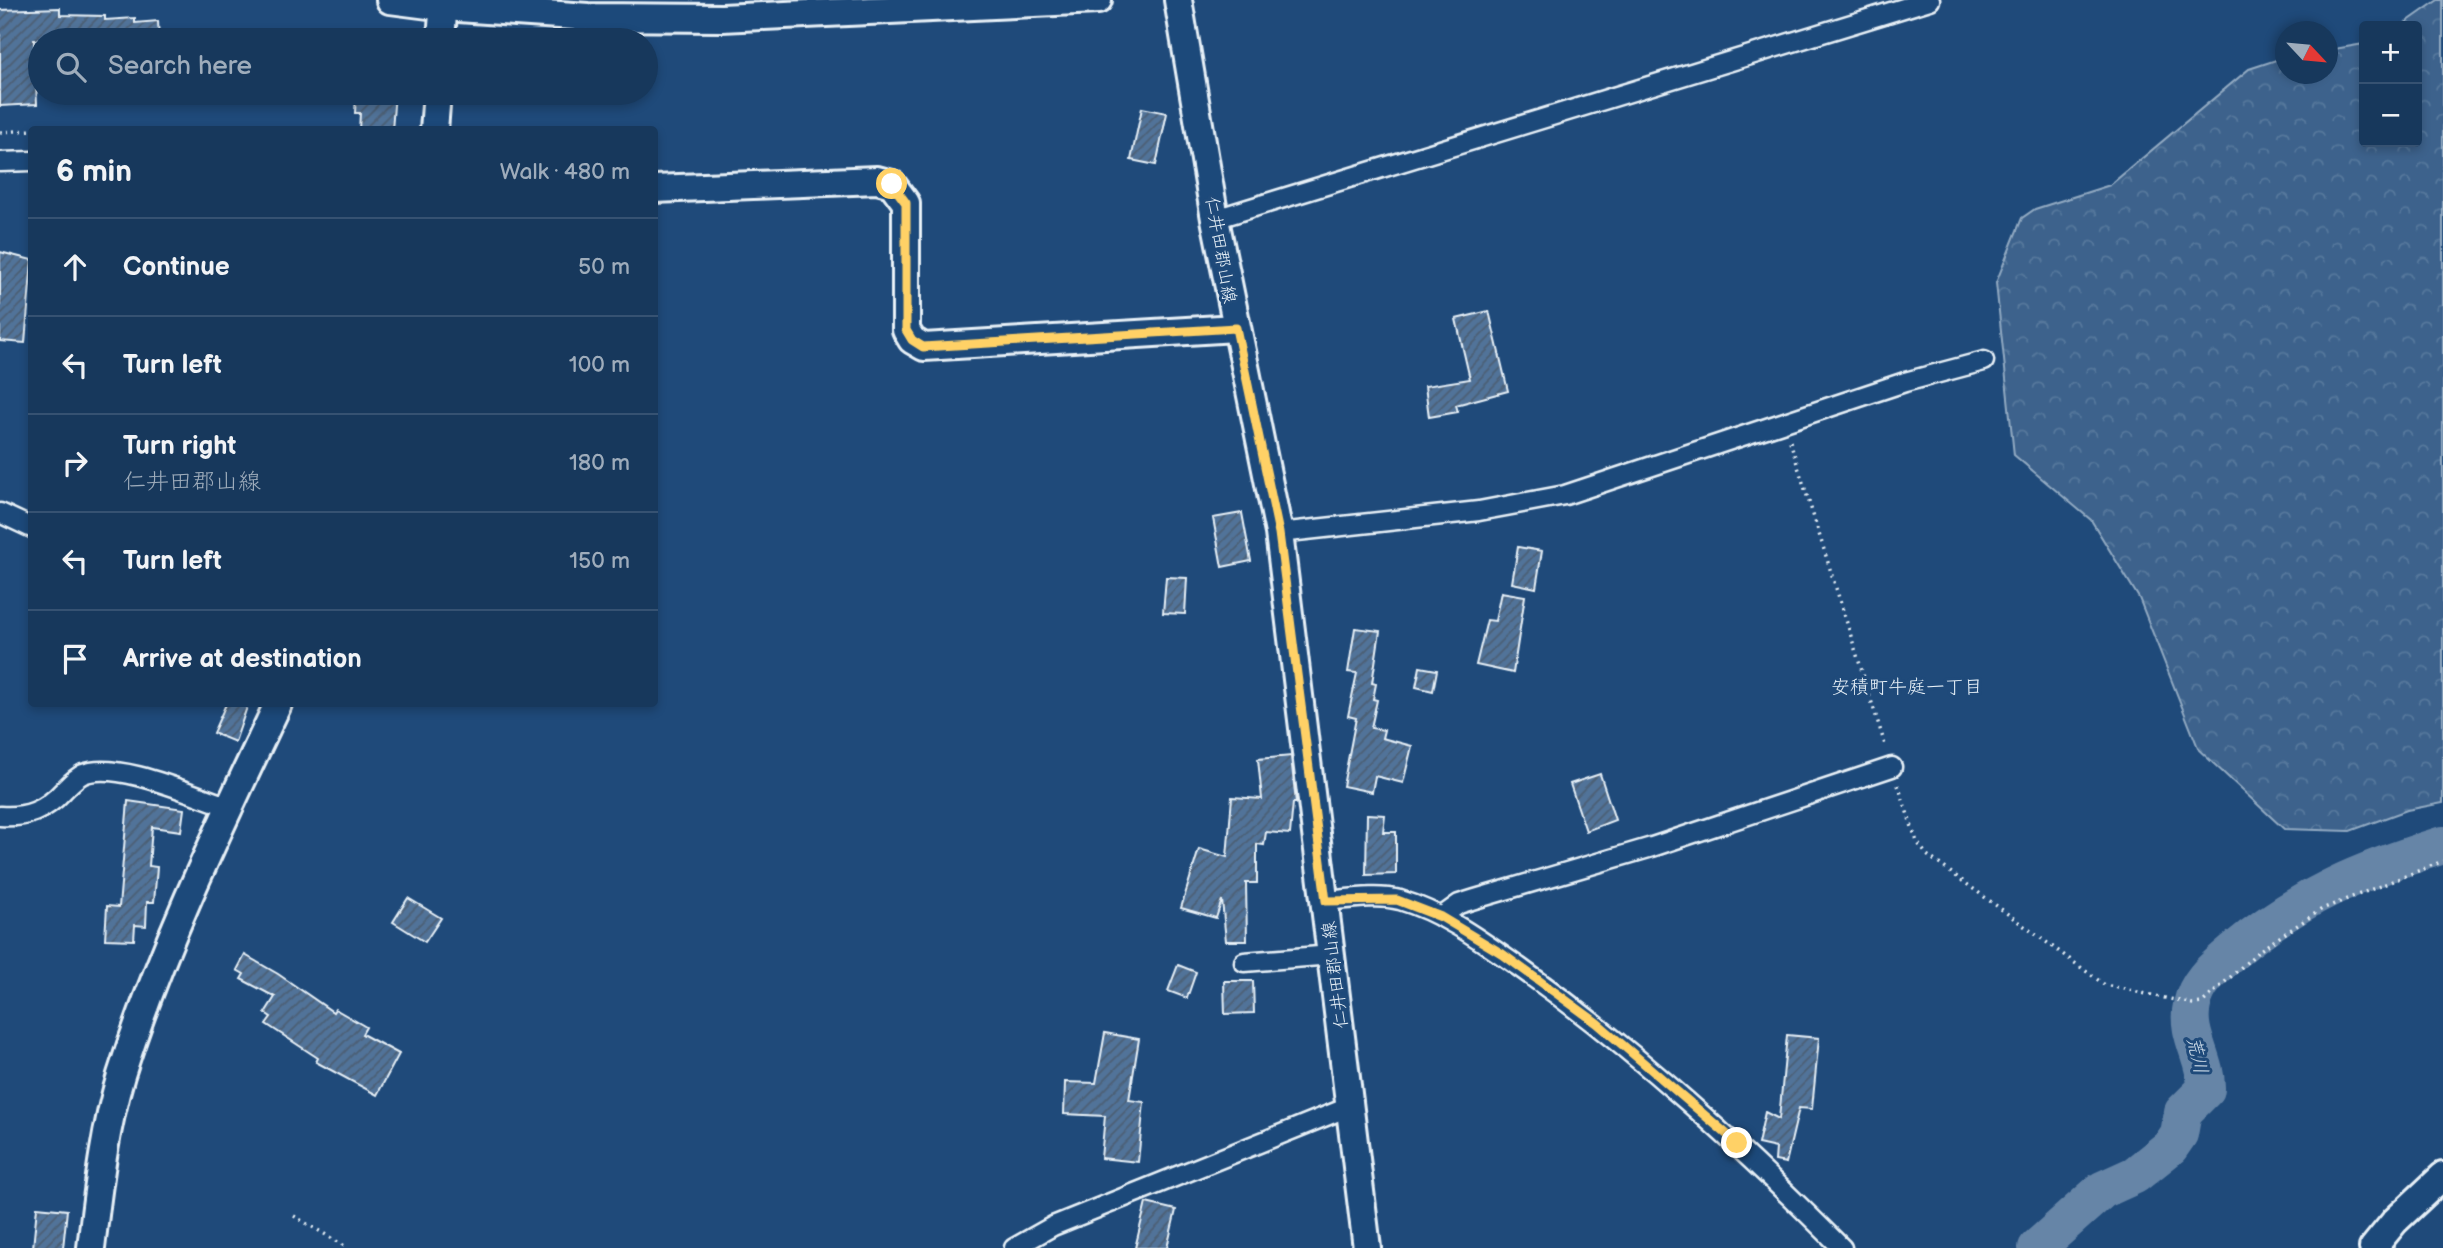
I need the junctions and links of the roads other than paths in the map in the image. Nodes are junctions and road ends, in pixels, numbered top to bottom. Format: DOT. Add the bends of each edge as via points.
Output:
graph roads {
  1 [pos="390,0"];
  2 [pos="1098,0"];
  3 [pos="1178,0"];
  4 [pos="1930,0"];
  5 [pos="444,4"];
  6 [pos="442,28"];
  7 [pos="436,105"];
  8 [pos="434,126"];
  9 [pos="28,161"];
  10 [pos="0,163"];
  11 [pos="658,189"];
  12 [pos="1215,219"];
  13 [pos="1236,328"];
  14 [pos="1984,361"];
  15 [pos="0,513"];
  16 [pos="28,526"];
  17 [pos="1279,533"];
  18 [pos="277,707"];
  19 [pos="1892,767"];
  20 [pos="230,807"];
  21 [pos="0,816"];
  22 [pos="1326,901"];
  23 [pos="1441,917"];
  24 [pos="1332,955"];
  25 [pos="1244,962"];
  26 [pos="1351,1106"];
  27 [pos="2443,1176"];
  28 [pos="91,1248"];
  29 [pos="1014,1248"];
  30 [pos="1367,1248"];
  31 [pos="1842,1248"];
  32 [pos="2373,1248"];
  1 -- 5 [label="street"];
  2 -- 5 [label="street" via="722,18 587,18"];
  3 -- 12 [label="street, 仁井田郡山線"];
  4 -- 12 [label="street"];
  5 -- 6 [label="street"];
  7 -- 8 [label="street"];
  9 -- 10 [label="street"];
  11 -- 13 [label="street" via="877,180 892,184 906,203 906,330 923,347"];
  12 -- 13 [label="street, 仁井田郡山線"];
  13 -- 17 [label="street, 仁井田郡山線"];
  14 -- 17 [label="street" via="1905,382 1565,495 1516,506"];
  15 -- 16 [label="street"];
  17 -- 22 [label="street, 仁井田郡山線"];
  18 -- 20 [label="street"];
  19 -- 23 [label="street" via="1652,847 1475,899"];
  20 -- 21 [label="street" via="131,776 99,771 80,775 36,812"];
  20 -- 28 [label="street" via="148,996 120,1077 104,1144"];
  22 -- 23 [label="street" via="1397,900"];
  22 -- 24 [label="street, 仁井田郡山線"];
  23 -- 31 [label="street" via="1561,996 1649,1065 1737,1143"];
  24 -- 25 [label="street"];
  24 -- 26 [label="street, 仁井田郡山線"];
  26 -- 29 [label="street" via="1053,1226"];
  26 -- 30 [label="street, 仁井田郡山線"];
  27 -- 32 [label="street"];
}
